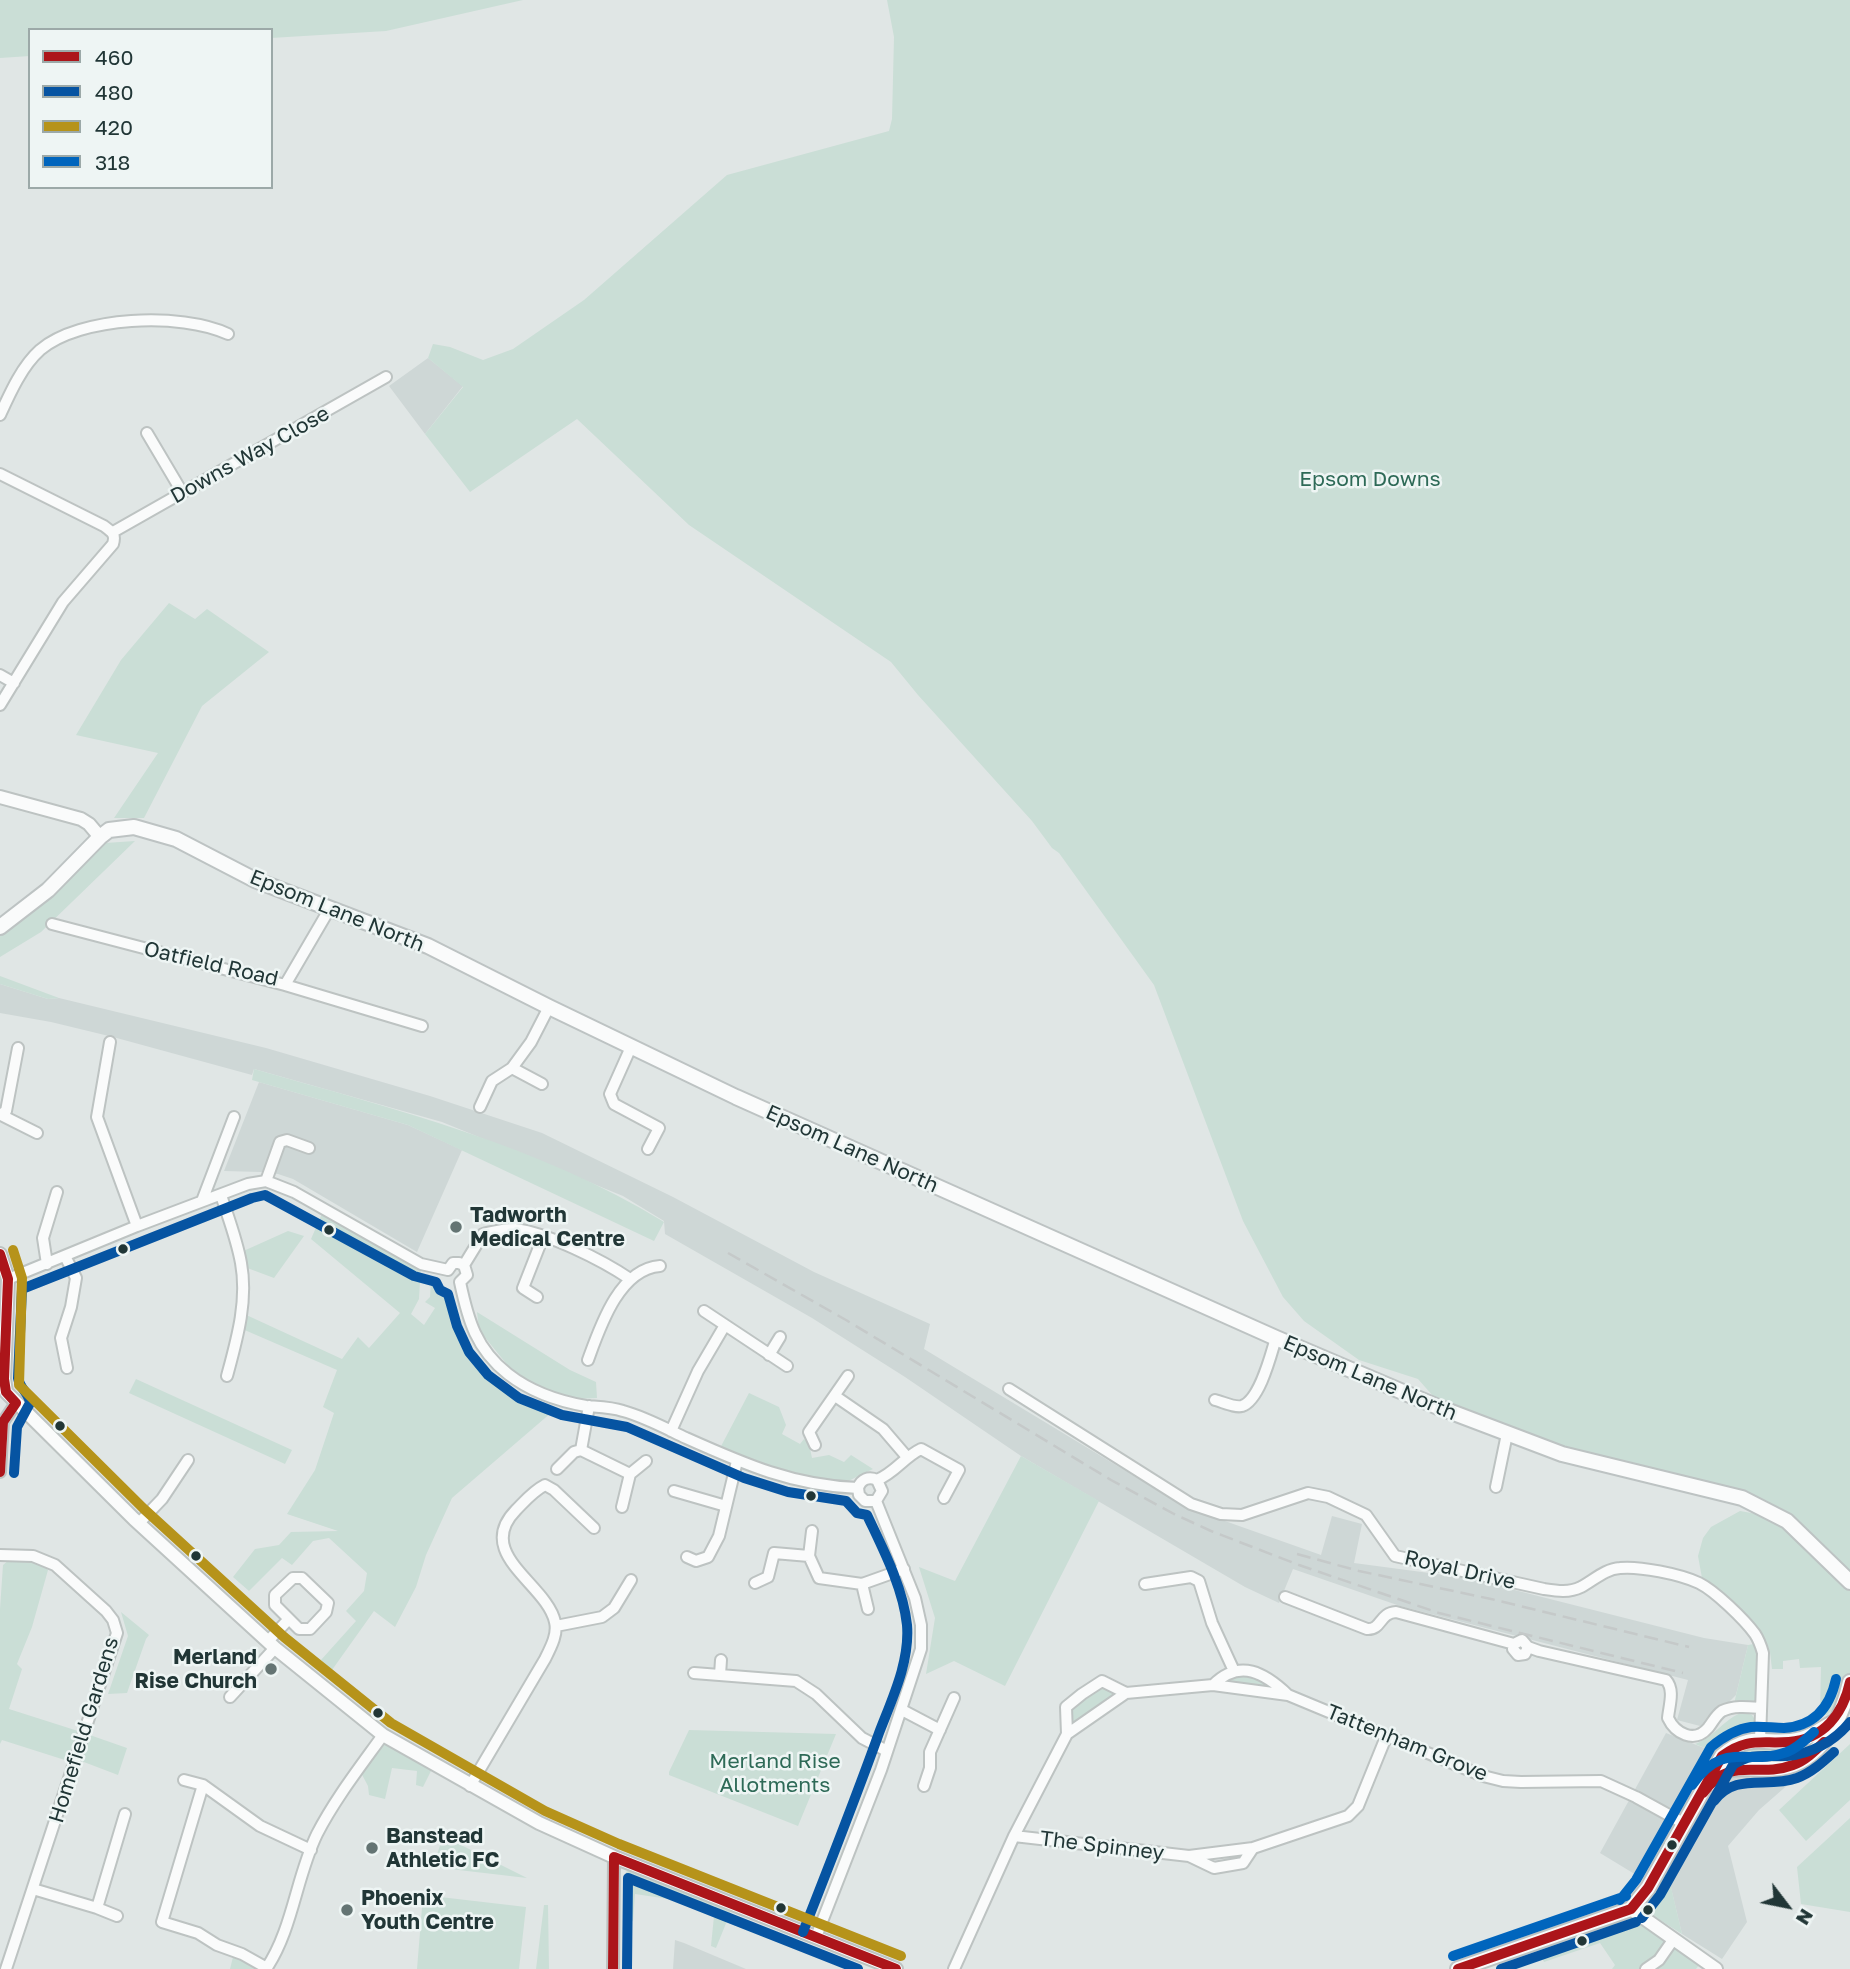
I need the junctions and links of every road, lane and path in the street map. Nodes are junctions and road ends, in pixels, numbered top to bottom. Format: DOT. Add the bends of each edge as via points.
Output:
graph roads {
  1 [pos="228,334"];
  2 [pos="386,377"];
  3 [pos="0,415"];
  4 [pos="147,433"];
  5 [pos="0,474"];
  6 [pos="182,492"];
  7 [pos="113,532"];
  8 [pos="0,675"];
  9 [pos="14,683"];
  10 [pos="0,705"];
  11 [pos="0,797"];
  12 [pos="100,837"];
  13 [pos="330,908"];
  14 [pos="52,924"];
  15 [pos="0,927"];
  16 [pos="285,985"];
  17 [pos="549,1007"];
  18 [pos="422,1026"];
  19 [pos="110,1042"];
  20 [pos="631,1047"];
  21 [pos="18,1048"];
  22 [pos="512,1068"];
  23 [pos="542,1084"];
  24 [pos="480,1107"];
  25 [pos="0,1115"];
  26 [pos="234,1117"];
  27 [pos="37,1133"];
  28 [pos="309,1148"];
  29 [pos="648,1149"];
  30 [pos="266,1181"];
  31 [pos="57,1192"];
  32 [pos="221,1195"];
  33 [pos="202,1201"];
  34 [pos="137,1226"];
  35 [pos="543,1237"];
  36 [pos="0,1254"];
  37 [pos="65,1256"];
  38 [pos="47,1264"];
  39 [pos="464,1265"];
  40 [pos="660,1266"];
  41 [pos="447,1270"];
  42 [pos="8,1279"];
  43 [pos="630,1279"];
  44 [pos="460,1282"];
  45 [pos="537,1297"];
  46 [pos="704,1311"];
  47 [pos="4,1314"];
  48 [pos="725,1325"];
  49 [pos="780,1337"];
  50 [pos="1276,1338"];
  51 [pos="769,1355"];
  52 [pos="588,1360"];
  53 [pos="787,1366"];
  54 [pos="67,1368"];
  55 [pos="227,1376"];
  56 [pos="848,1376"];
  57 [pos="1009,1389"];
  58 [pos="835,1396"];
  59 [pos="1215,1400"];
  60 [pos="16,1403"];
  61 [pos="589,1406"];
  62 [pos="671,1431"];
  63 [pos="1507,1434"];
  64 [pos="815,1445"];
  65 [pos="581,1450"];
  66 [pos="907,1457"];
  67 [pos="188,1460"];
  68 [pos="646,1461"];
  69 [pos="737,1461"];
  70 [pos="557,1469"];
  71 [pos="0,1472"];
  72 [pos="630,1474"];
  73 [pos="877,1480"];
  74 [pos="1496,1487"];
  75 [pos="858,1488"];
  76 [pos="674,1491"];
  77 [pos="944,1497"];
  78 [pos="876,1501"];
  79 [pos="726,1506"];
  80 [pos="621,1507"];
  81 [pos="139,1523"];
  82 [pos="594,1528"];
  83 [pos="812,1531"];
  84 [pos="0,1555"];
  85 [pos="808,1556"];
  86 [pos="687,1557"];
  87 [pos="904,1569"];
  88 [pos="631,1580"];
  89 [pos="1850,1582"];
  90 [pos="755,1583"];
  91 [pos="862,1584"];
  92 [pos="1145,1584"];
  93 [pos="1285,1597"];
  94 [pos="868,1609"];
  95 [pos="289,1619"];
  96 [pos="556,1626"];
  97 [pos="271,1645"];
  98 [pos="721,1660"];
  99 [pos="1234,1671"];
  100 [pos="694,1673"];
  101 [pos="720,1675"];
  102 [pos="1850,1682"];
  103 [pos="1213,1685"];
  104 [pos="1126,1693"];
  105 [pos="1288,1695"];
  106 [pos="230,1697"];
  107 [pos="954,1698"];
  108 [pos="1761,1708"];
  109 [pos="902,1710"];
  110 [pos="1836,1721"];
  111 [pos="940,1730"];
  112 [pos="1067,1734"];
  113 [pos="383,1735"];
  114 [pos="1386,1737"];
  115 [pos="1759,1740"];
  116 [pos="1776,1741"];
  117 [pos="1742,1742"];
  118 [pos="887,1751"];
  119 [pos="1780,1768"];
  120 [pos="1744,1770"];
  121 [pos="184,1780"];
  122 [pos="1708,1784"];
  123 [pos="202,1785"];
  124 [pos="470,1786"];
  125 [pos="924,1786"];
  126 [pos="125,1814"];
  127 [pos="1685,1824"];
  128 [pos="1014,1836"];
  129 [pos="310,1850"];
  130 [pos="614,1857"];
  131 [pos="33,1889"];
  132 [pos="97,1908"];
  133 [pos="1631,1909"];
  134 [pos="117,1916"];
  135 [pos="816,1937"];
  136 [pos="1673,1940"];
  137 [pos="266,1968"];
  138 [pos="6,1969"];
  139 [pos="613,1969"];
  140 [pos="896,1969"];
  141 [pos="954,1969"];
  142 [pos="1458,1969"];
  143 [pos="1646,1969"];
  144 [pos="1716,1969"];
  1 -- 3 [label="street" via="195,323 136,320 72,331 41,349 28,363"];
  2 -- 6 [label="street, Downs Way Close"];
  4 -- 6 [label="street"];
  5 -- 7 [label="street"];
  6 -- 7 [label="street, Downs Way Close"];
  7 -- 9 [label="street" via="113,544 62,602"];
  8 -- 9 [label="street"];
  9 -- 10 [label="street"];
  11 -- 12 [label="street" via="81,819"];
  12 -- 13 [label="main road, Epsom Lane North" via="134,827 176,839 255,880"];
  12 -- 15 [label="main road, Epsom Lane North" via="48,890"];
  13 -- 16 [label="street, Oatfield Road"];
  13 -- 17 [label="main road, Epsom Lane North" via="428,946"];
  14 -- 16 [label="street, Oatfield Road"];
  16 -- 18 [label="street"];
  17 -- 20 [label="main road, Epsom Lane North"];
  17 -- 22 [label="street"];
  19 -- 34 [label="street" via="97,1117"];
  20 -- 29 [label="street" via="610,1094 614,1104 659,1128"];
  20 -- 50 [label="main road, Epsom Lane North"];
  21 -- 25 [label="street" via="6,1111"];
  22 -- 23 [label="street"];
  22 -- 24 [label="street" via="492,1081"];
  25 -- 27 [label="street"];
  26 -- 33 [label="street"];
  28 -- 30 [label="street" via="280,1142"];
  30 -- 32 [label="street"];
  30 -- 41 [label="street" via="294,1192 421,1264"];
  31 -- 38 [label="street" via="43,1238"];
  32 -- 33 [label="street"];
  32 -- 55 [label="street" via="237,1246 243,1287 240,1328"];
  33 -- 34 [label="street"];
  34 -- 37 [label="street"];
  35 -- 39 [label="street" via="513,1229 483,1234"];
  35 -- 43 [label="street" via="609,1264"];
  35 -- 45 [label="street" via="523,1288"];
  36 -- 42 [label="street"];
  37 -- 38 [label="street"];
  37 -- 54 [label="street" via="76,1278 61,1338"];
  38 -- 42 [label="street"];
  39 -- 41 [label="street" via="456,1262"];
  39 -- 44 [label="street" via="467,1275"];
  40 -- 43 [label="street" via="650,1266"];
  41 -- 44 [label="street" via="450,1280"];
  42 -- 47 [label="street"];
  43 -- 52 [label="street" via="604,1318"];
  44 -- 61 [label="street" via="472,1329 507,1373 546,1396"];
  46 -- 48 [label="street"];
  47 -- 60 [label="street" via="4,1379 6,1392"];
  48 -- 51 [label="street"];
  48 -- 62 [label="street"];
  49 -- 51 [label="street"];
  50 -- 59 [label="street" via="1251,1400 1238,1407"];
  50 -- 63 [label="main road, Epsom Lane North"];
  51 -- 53 [label="street"];
  56 -- 58 [label="street"];
  57 -- 108 [label="street, Royal Drive" via="1191,1504 1221,1514 1242,1515 1308,1493 1328,1497 1366,1516 1395,1556 1563,1592 1617,1568 1637,1568 1699,1583 1760,1643"];
  58 -- 64 [label="street" via="809,1432"];
  58 -- 66 [label="street" via="883,1429"];
  60 -- 71 [label="street" via="3,1422"];
  60 -- 81 [label="street"];
  61 -- 62 [label="street" via="620,1410"];
  61 -- 65 [label="street"];
  62 -- 69 [label="street"];
  63 -- 74 [label="street"];
  63 -- 89 [label="main road, Epsom Lane North" via="1581,1460 1742,1498 1793,1526"];
  65 -- 70 [label="street"];
  65 -- 72 [label="street"];
  66 -- 73 [label="street" via="890,1475"];
  66 -- 77 [label="street" via="921,1449 959,1470"];
  67 -- 81 [label="street"];
  68 -- 72 [label="street"];
  69 -- 75 [label="street" via="814,1485"];
  69 -- 79 [label="street"];
  72 -- 80 [label="street"];
  73 -- 75 [label="street" via="867,1478"];
  73 -- 78 [label="street" via="882,1490"];
  75 -- 78 [label="street" via="864,1501"];
  76 -- 79 [label="street"];
  78 -- 87 [label="street"];
  79 -- 86 [label="street" via="708,1557 696,1561"];
  81 -- 97 [label="street"];
  82 -- 96 [label="street" via="545,1486 512,1514 502,1537 506,1554 546,1601"];
  83 -- 85 [label="street"];
  84 -- 131 [label="street, Homefield Gardens" via="33,1556 55,1565 106,1611 117,1633"];
  85 -- 90 [label="street" via="774,1553 768,1577"];
  85 -- 91 [label="street" via="819,1578"];
  87 -- 91 [label="street"];
  87 -- 109 [label="street" via="921,1625 921,1649"];
  88 -- 96 [label="street" via="614,1608 601,1617"];
  91 -- 94 [label="street"];
  92 -- 99 [label="street" via="1191,1577 1199,1581"];
  93 -- 108 [label="street" via="1367,1629 1378,1626 1388,1612 1396,1612 1514,1644 1518,1655 1525,1654 1528,1647 1666,1680 1671,1685 1668,1718 1672,1727 1689,1736 1702,1733 1724,1710"];
  95 -- 95 [label="street" via="275,1605 275,1595 293,1578 302,1578 328,1603 326,1612 310,1629 299,1629"];
  95 -- 97 [label="street"];
  96 -- 124 [label="street" via="545,1659"];
  97 -- 106 [label="street"];
  97 -- 113 [label="street"];
  98 -- 101 [label="street"];
  99 -- 103 [label="street, Tattenham Grove"];
  99 -- 105 [label="street, Tattenham Grove" via="1254,1671"];
  100 -- 101 [label="street"];
  101 -- 118 [label="street" via="796,1681 862,1738"];
  102 -- 110 [label="main road"];
  103 -- 104 [label="street, Tattenham Grove"];
  103 -- 105 [label="street, Tattenham Grove"];
  104 -- 112 [label="street, Tattenham Grove"];
  104 -- 112 [label="street, Tattenham Grove" via="1102,1681 1082,1693 1066,1707"];
  105 -- 114 [label="street, Tattenham Grove"];
  107 -- 111 [label="street"];
  108 -- 115 [label="street, Royal Drive"];
  109 -- 111 [label="street"];
  109 -- 118 [label="street"];
  110 -- 116 [label="main road" via="1799,1740"];
  110 -- 119 [label="main road" via="1821,1745 1795,1765"];
  111 -- 125 [label="street" via="930,1752"];
  112 -- 128 [label="street, Tattenham Grove"];
  113 -- 124 [label="street"];
  113 -- 129 [label="street" via="335,1804"];
  114 -- 127 [label="street, Tattenham Grove" via="1503,1781 1601,1781"];
  114 -- 128 [label="street, The Spinney" via="1358,1806 1348,1816 1253,1848 1243,1863 1214,1868 1189,1856"];
  115 -- 116 [label="main road"];
  115 -- 117 [label="main road"];
  116 -- 119 [label="main road" via="1784,1752"];
  117 -- 120 [label="main road"];
  117 -- 122 [label="main road" via="1722,1756"];
  118 -- 135 [label="street"];
  119 -- 120 [label="main road"];
  120 -- 122 [label="main road" via="1732,1769"];
  121 -- 123 [label="street"];
  122 -- 127 [label="main road"];
  123 -- 129 [label="street" via="260,1826"];
  123 -- 137 [label="street" via="162,1922 198,1933"];
  124 -- 130 [label="street"];
  126 -- 132 [label="street"];
  127 -- 133 [label="main road"];
  128 -- 141 [label="street, Tattenham Grove"];
  129 -- 137 [label="street" via="277,1953"];
  130 -- 135 [label="street"];
  130 -- 139 [label="street"];
  131 -- 132 [label="street"];
  131 -- 138 [label="street, Homefield Gardens"];
  132 -- 134 [label="street"];
  133 -- 136 [label="street"];
  133 -- 142 [label="main road"];
  135 -- 140 [label="street"];
  136 -- 143 [label="street"];
  136 -- 144 [label="street"];
}
